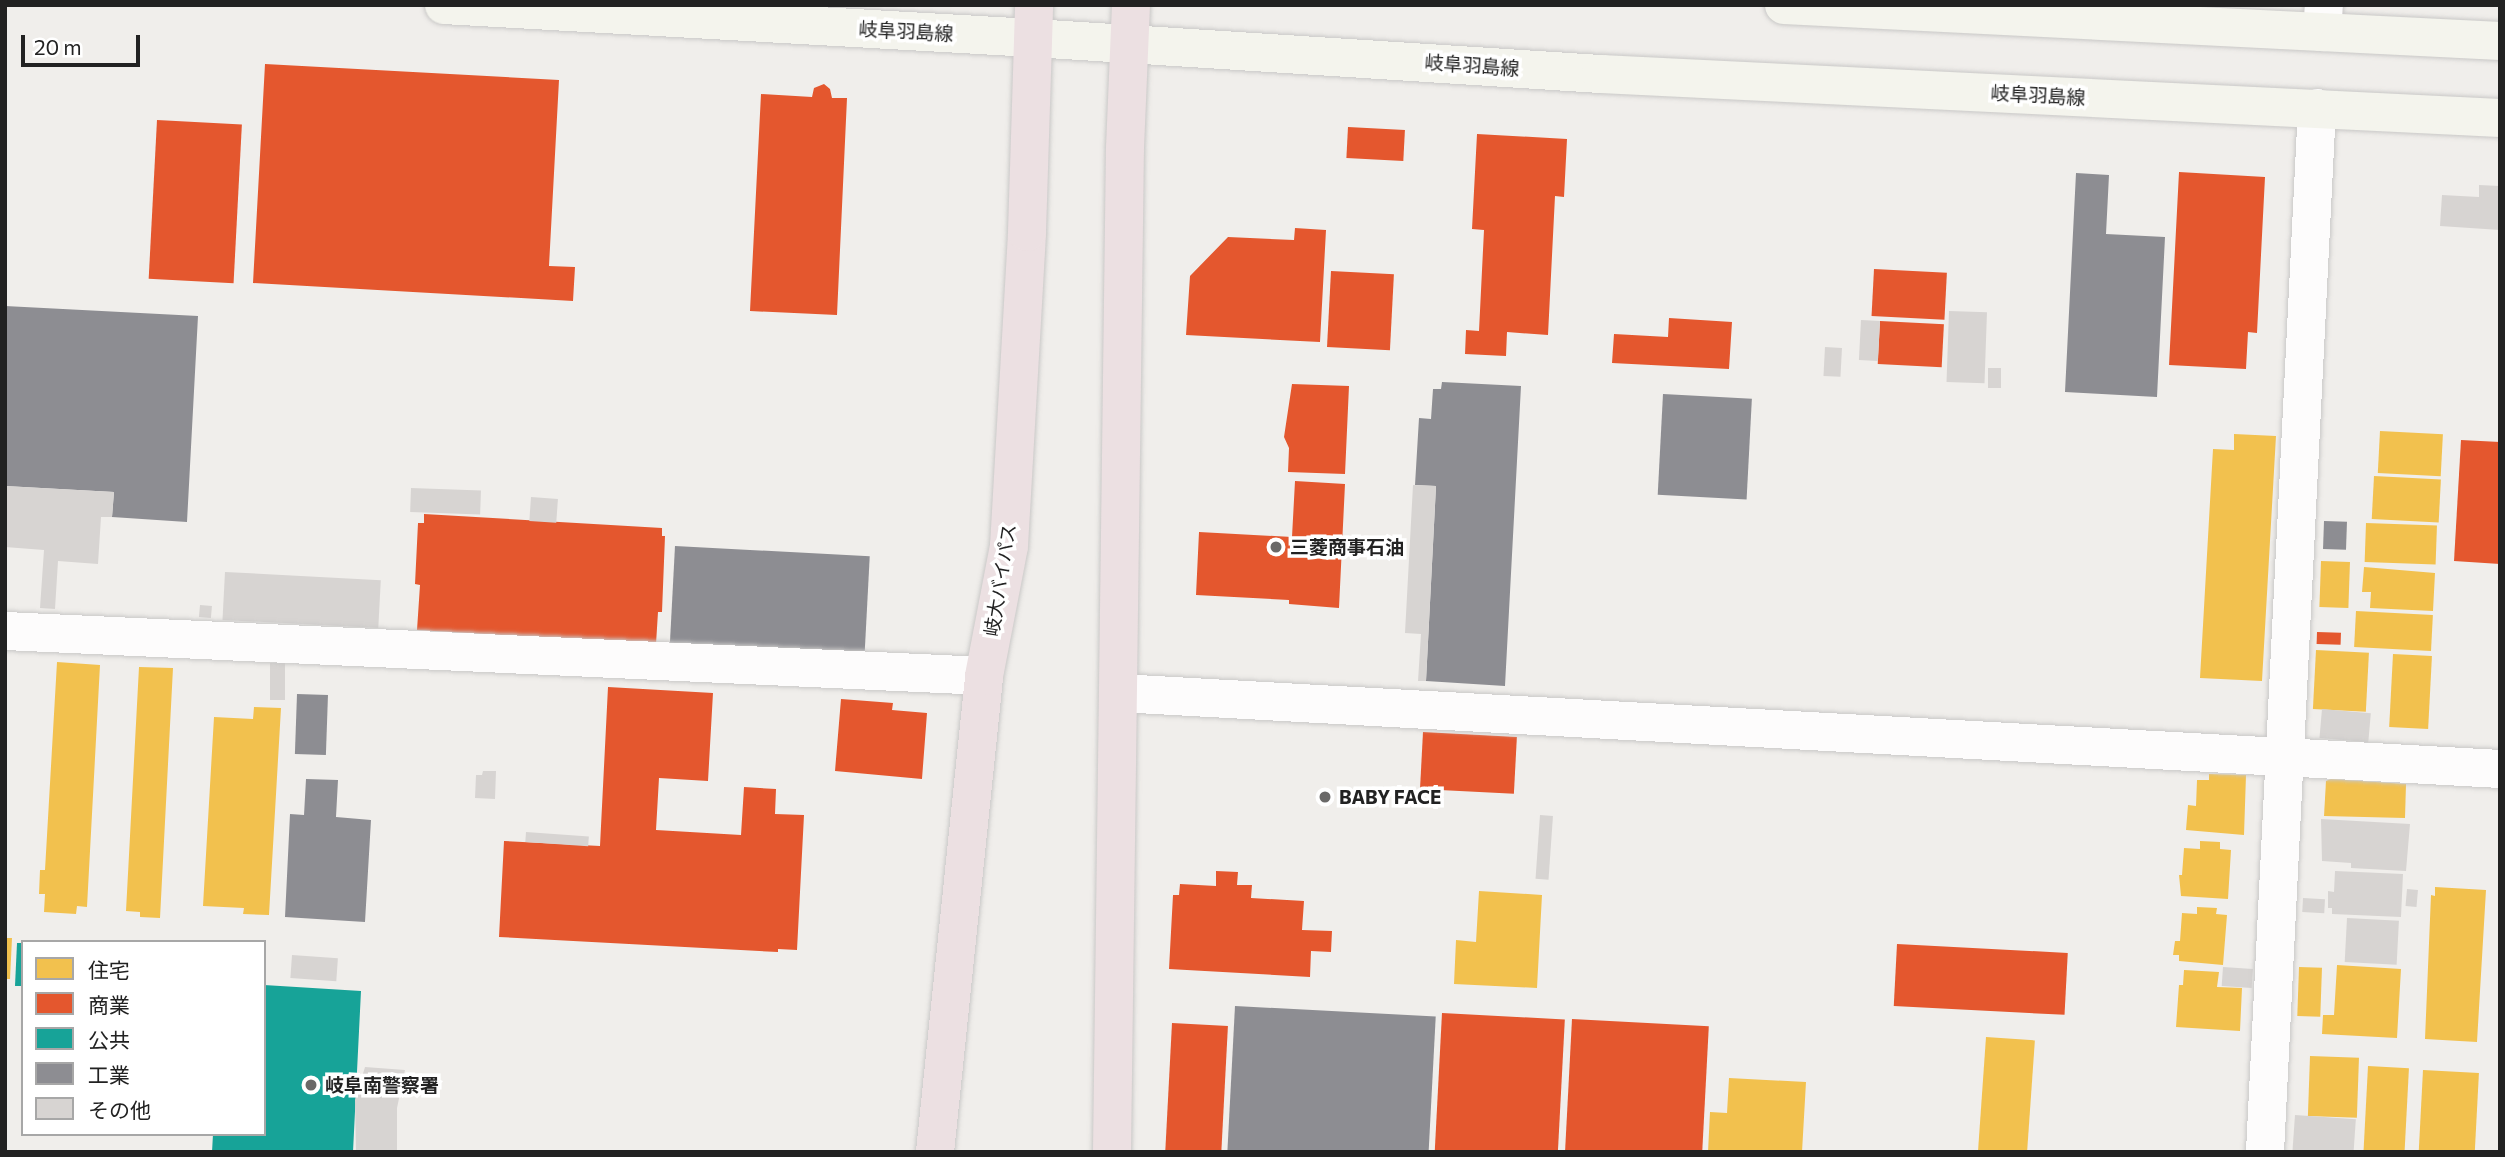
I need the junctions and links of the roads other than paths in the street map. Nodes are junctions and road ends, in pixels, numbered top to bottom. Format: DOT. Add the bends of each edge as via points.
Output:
graph roads {
  1 [pos="444,5"];
  2 [pos="1131,5"];
  3 [pos="1784,5"];
  4 [pos="2323,18"];
  5 [pos="1033,21"];
  6 [pos="2500,41"];
  7 [pos="1130,44"];
  8 [pos="2316,108"];
  9 [pos="2500,118"];
  10 [pos="5,631"];
  11 [pos="984,676"];
  12 [pos="1119,693"];
  13 [pos="2286,757"];
  14 [pos="2500,769"];
  15 [pos="935,1152"];
  16 [pos="1112,1152"];
  17 [pos="2265,1152"];
  1 -- 5 [label="main road, 岐阜羽島線"];
  2 -- 7 [label="highway"];
  3 -- 4 [label="main road"];
  4 -- 6 [label="main road"];
  5 -- 7 [label="main road, 岐阜羽島線"];
  5 -- 11 [label="highway, 岐大バイパス" via="1027,232 1009,546"];
  7 -- 8 [label="main road, 岐阜羽島線" via="1601,74"];
  7 -- 12 [label="highway"];
  8 -- 9 [label="main road, 岐阜羽島線"];
  8 -- 13 [label="street"];
  10 -- 11 [label="street"];
  11 -- 15 [label="highway, 岐大バイパス"];
  12 -- 13 [label="street"];
  12 -- 16 [label="highway"];
  13 -- 14 [label="street"];
  13 -- 17 [label="street"];
}
